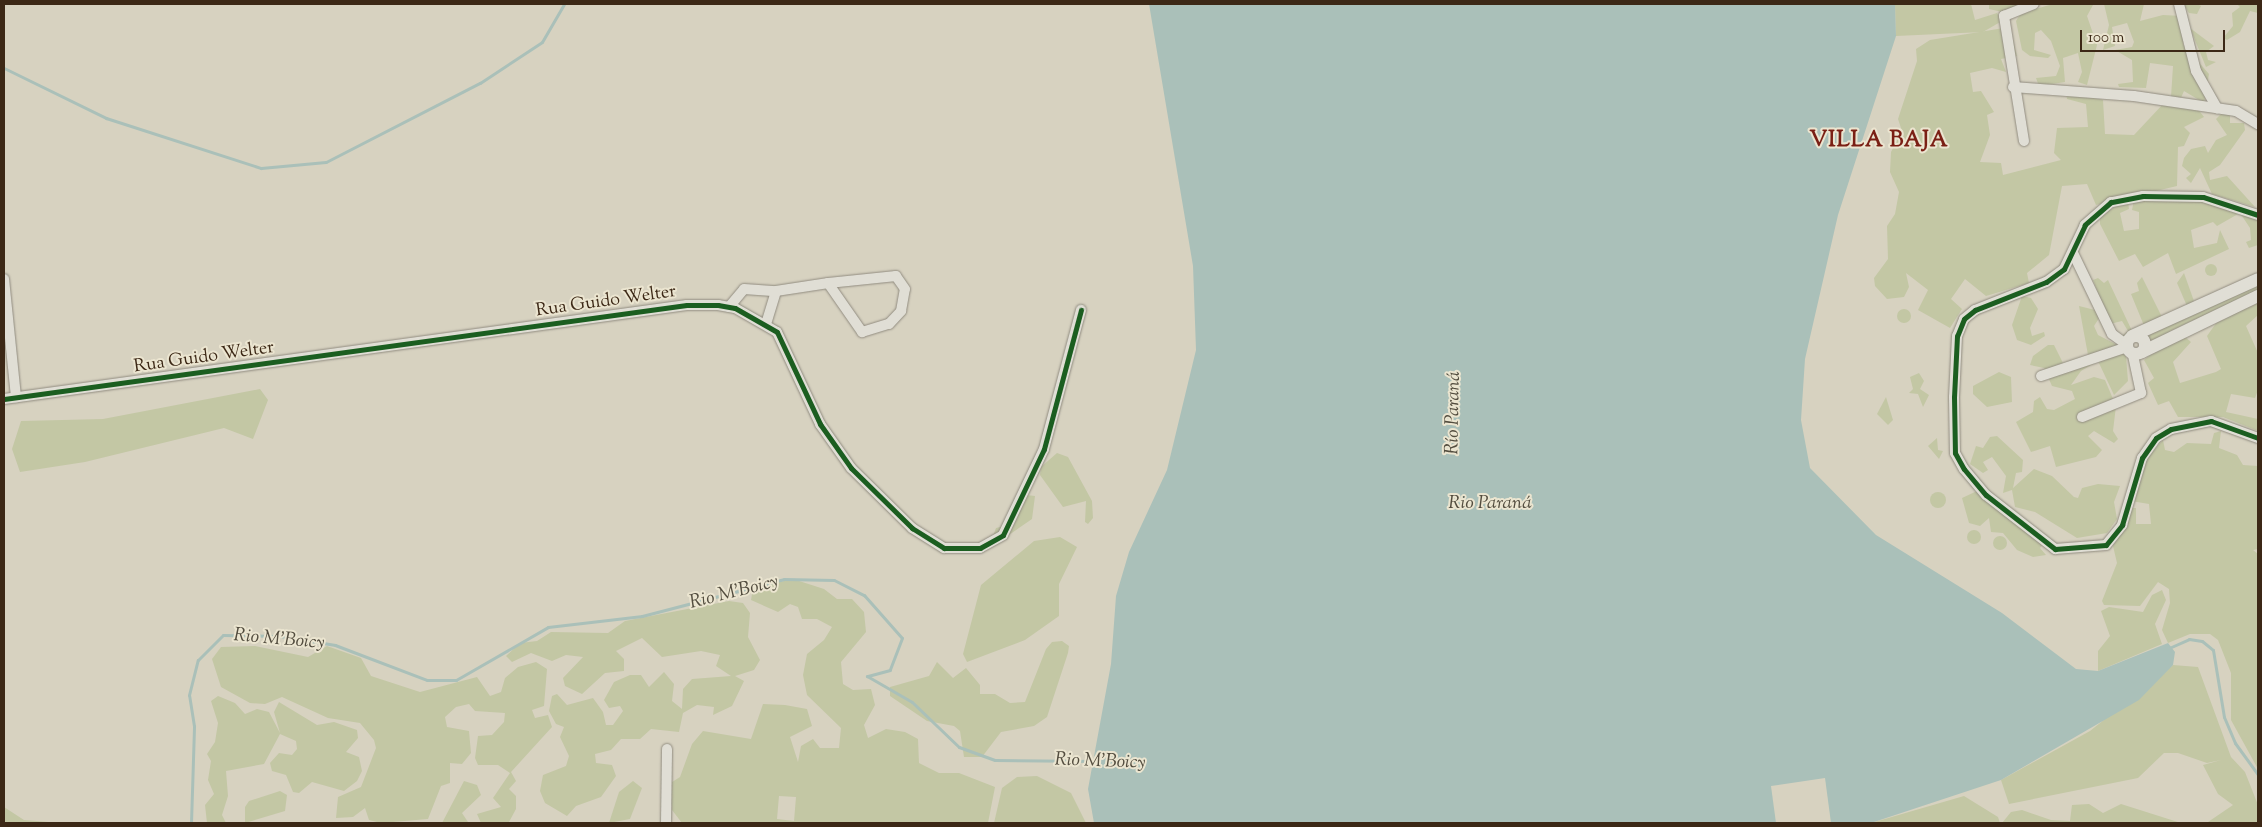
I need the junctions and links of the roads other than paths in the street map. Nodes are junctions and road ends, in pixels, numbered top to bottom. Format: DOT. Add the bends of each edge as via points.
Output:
graph roads {
  1 [pos="2034,4"];
  2 [pos="2179,4"];
  3 [pos="2013,88"];
  4 [pos="2217,108"];
  5 [pos="2258,124"];
  6 [pos="2024,142"];
  7 [pos="2258,215"];
  8 [pos="2073,253"];
  9 [pos="4,279"];
  10 [pos="2258,279"];
  11 [pos="828,283"];
  12 [pos="776,291"];
  13 [pos="2258,296"];
  14 [pos="729,307"];
  15 [pos="1081,310"];
  16 [pos="766,324"];
  17 [pos="2132,347"];
  18 [pos="2041,376"];
  19 [pos="16,397"];
  20 [pos="4,399"];
  21 [pos="2082,417"];
  22 [pos="2258,438"];
  23 [pos="667,749"];
  24 [pos="666,823"];
  1 -- 3 [label="street" via="2004,16"];
  2 -- 4 [label="street" via="2196,70"];
  3 -- 4 [label="street" via="2134,96"];
  3 -- 6 [label="street"];
  4 -- 5 [label="street" via="2236,111"];
  7 -- 8 [label="street" via="2203,197 2122,199 2111,202 2085,225"];
  8 -- 17 [label="street" via="2112,334"];
  8 -- 22 [label="street" via="2064,268 2046,282 1975,310 1964,320 1957,336 1955,453 1986,495 2055,550 2106,546 2122,525 2142,458 2156,438 2171,429 2212,421"];
  9 -- 19 [label="street"];
  10 -- 17 [label="street"];
  11 -- 11 [label="street" via="896,276 905,289 901,312 889,324 862,332"];
  11 -- 12 [label="street"];
  12 -- 14 [label="street" via="744,289"];
  12 -- 16 [label="street"];
  13 -- 17 [label="street"];
  14 -- 16 [label="street, Rua Guido Welter"];
  14 -- 19 [label="street, Rua Guido Welter" via="687,305"];
  15 -- 16 [label="street, Rua Guido Welter" via="1051,431 1008,527 993,544 964,550 925,540 851,468 811,410 778,332"];
  17 -- 18 [label="street"];
  17 -- 21 [label="street" via="2141,393"];
  19 -- 20 [label="street, Rua Guido Welter"];
  23 -- 24 [label="street"];
}
